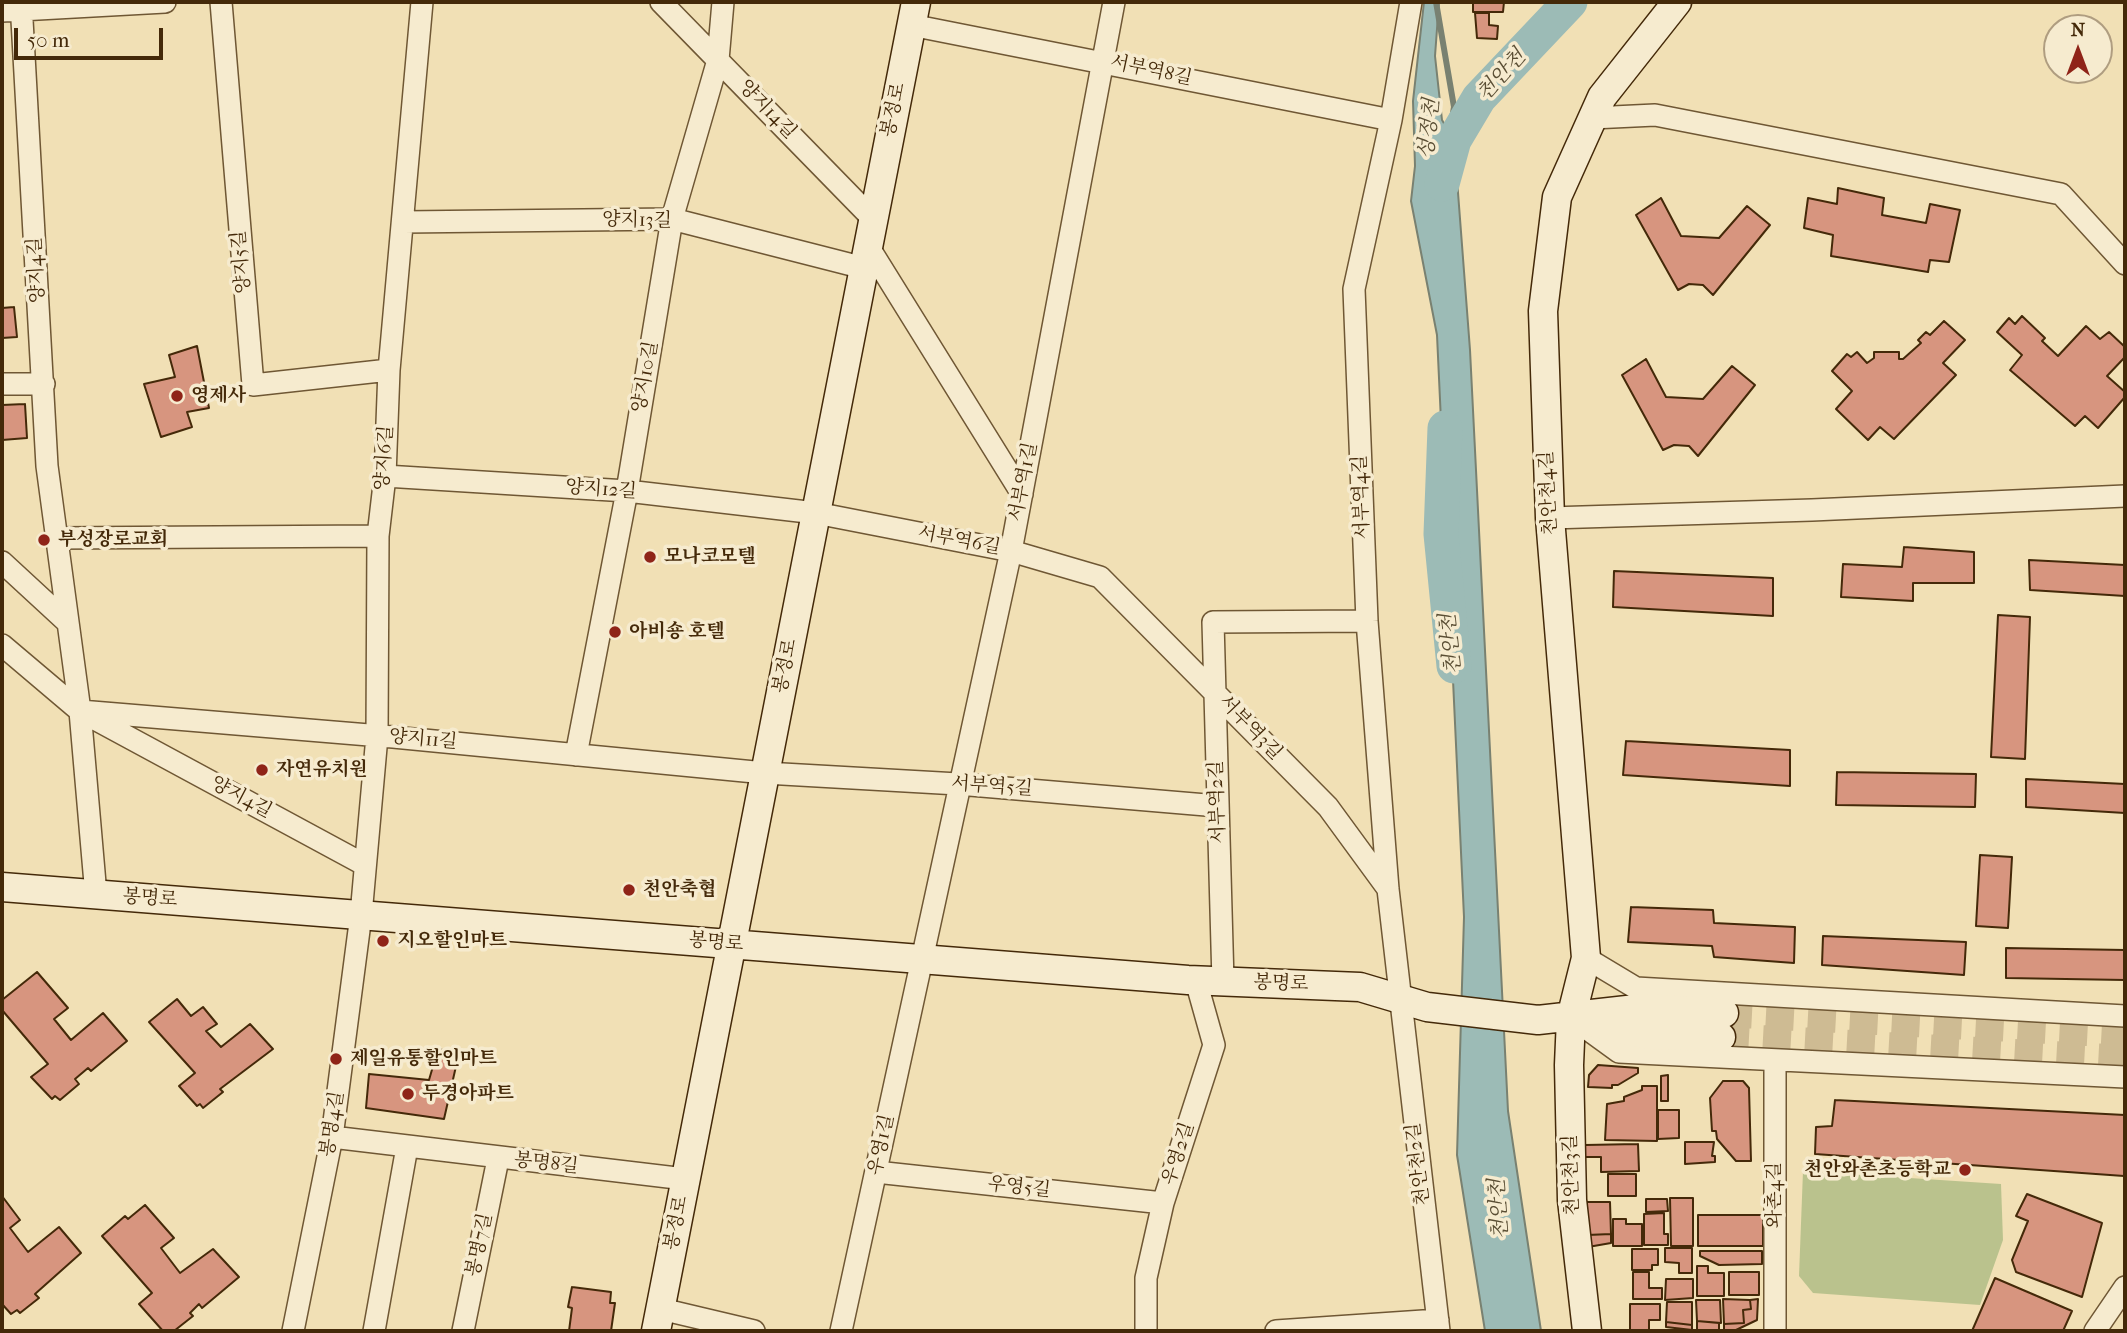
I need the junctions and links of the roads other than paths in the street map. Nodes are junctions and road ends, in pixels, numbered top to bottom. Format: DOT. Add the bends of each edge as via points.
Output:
graph roads {
  1 [pos="165,2"];
  2 [pos="221,2"];
  3 [pos="422,2"];
  4 [pos="662,2"];
  5 [pos="723,2"];
  6 [pos="1114,2"];
  7 [pos="1411,2"];
  8 [pos="1677,2"];
  9 [pos="15,8"];
  10 [pos="913,8"];
  11 [pos="718,60"];
  12 [pos="1103,61"];
  13 [pos="1592,118"];
  14 [pos="1391,120"];
  15 [pos="872,218"];
  16 [pos="672,219"];
  17 [pos="404,222"];
  18 [pos="866,257"];
  19 [pos="2125,264"];
  20 [pos="389,370"];
  21 [pos="2,384"];
  22 [pos="44,384"];
  23 [pos="385,477"];
  24 [pos="627,491"];
  25 [pos="1022,494"];
  26 [pos="2125,496"];
  27 [pos="816,513"];
  28 [pos="1550,518"];
  29 [pos="378,536"];
  30 [pos="57,538"];
  31 [pos="1011,551"];
  32 [pos="2,562"];
  33 [pos="1100,578"];
  34 [pos="1367,621"];
  35 [pos="67,622"];
  36 [pos="2,645"];
  37 [pos="1215,692"];
  38 [pos="80,711"];
  39 [pos="377,736"];
  40 [pos="576,755"];
  41 [pos="765,774"];
  42 [pos="958,784"];
  43 [pos="1219,806"];
  44 [pos="365,864"];
  45 [pos="2,887"];
  46 [pos="1388,889"];
  47 [pos="96,895"];
  48 [pos="361,915"];
  49 [pos="731,944"];
  50 [pos="1586,958"];
  51 [pos="922,960"];
  52 [pos="1210,981"];
  53 [pos="1399,997"];
  54 [pos="2125,1016"];
  55 [pos="1571,1018"];
  56 [pos="1722,1025"];
  57 [pos="1775,1060"];
  58 [pos="2125,1077"];
  59 [pos="332,1137"];
  60 [pos="407,1147"];
  61 [pos="498,1158"];
  62 [pos="876,1172"];
  63 [pos="685,1179"];
  64 [pos="1163,1203"];
  65 [pos="2125,1287"];
  66 [pos="659,1320"];
  67 [pos="1439,1326"];
  68 [pos="293,1331"];
  69 [pos="374,1331"];
  70 [pos="463,1331"];
  71 [pos="754,1331"];
  72 [pos="841,1331"];
  73 [pos="1146,1331"];
  74 [pos="1276,1331"];
  75 [pos="1587,1331"];
  76 [pos="1775,1331"];
  77 [pos="2095,1331"];
  1 -- 9 [label="street"];
  2 -- 20 [label="street, 양지5길" via="253,385"];
  3 -- 17 [label="street, 양지6길"];
  4 -- 11 [label="street, 양지14길"];
  5 -- 11 [label="street, 양지10길"];
  6 -- 12 [label="street, 서부역1길"];
  7 -- 14 [label="street, 서부역4길"];
  8 -- 13 [label="street, 천안천4길" via="1602,97"];
  9 -- 22 [label="street, 양지4길"];
  10 -- 12 [label="street, 서부역8길"];
  10 -- 15 [label="street, 봉정로"];
  11 -- 15 [label="street, 양지14길"];
  11 -- 16 [label="street, 양지10길"];
  12 -- 14 [label="street, 서부역8길"];
  12 -- 25 [label="street, 서부역1길"];
  13 -- 19 [label="street" via="1656,114 2061,194"];
  13 -- 28 [label="street, 천안천4길" via="1557,197 1548,255 1543,311"];
  14 -- 34 [label="street, 서부역4길" via="1353,289"];
  15 -- 18 [label="street, 봉정로"];
  16 -- 17 [label="street, 양지13길"];
  16 -- 18 [label="street, 양지13길"];
  16 -- 24 [label="street, 양지10길"];
  17 -- 20 [label="street, 양지6길"];
  18 -- 25 [label="street"];
  18 -- 27 [label="street, 봉정로"];
  20 -- 23 [label="street, 양지6길"];
  21 -- 22 [label="street"];
  22 -- 30 [label="street, 양지4길" via="47,466"];
  23 -- 24 [label="street, 양지12길"];
  23 -- 29 [label="street, 양지6길"];
  24 -- 27 [label="street, 양지12길"];
  24 -- 40 [label="street, 양지10길"];
  25 -- 31 [label="street, 서부역1길"];
  26 -- 28 [label="street"];
  27 -- 31 [label="street, 서부역6길"];
  27 -- 41 [label="street, 봉정로"];
  28 -- 50 [label="street, 천안천4길"];
  29 -- 30 [label="street"];
  29 -- 39 [label="street, 양지6길"];
  30 -- 35 [label="street, 양지4길"];
  31 -- 33 [label="street, 서부역6길"];
  31 -- 42 [label="street, 서부역1길"];
  32 -- 35 [label="street"];
  33 -- 37 [label="street, 서부역3길"];
  34 -- 37 [label="street, 서부역2길" via="1213,622"];
  34 -- 46 [label="street, 서부역4길"];
  35 -- 38 [label="street, 양지4길"];
  36 -- 38 [label="street"];
  37 -- 43 [label="street, 서부역2길"];
  37 -- 46 [label="street, 서부역3길" via="1328,807"];
  38 -- 39 [label="street, 양지11길"];
  38 -- 44 [label="street, 양지4길"];
  38 -- 47 [label="street, 양지4길"];
  39 -- 40 [label="street, 양지11길"];
  39 -- 44 [label="street, 양지6길"];
  40 -- 41 [label="street, 양지11길"];
  41 -- 42 [label="street, 서부역5길"];
  41 -- 49 [label="street, 봉정로"];
  42 -- 43 [label="street, 서부역5길"];
  42 -- 51 [label="street, 서부역1길"];
  43 -- 52 [label="street, 서부역2길"];
  44 -- 48 [label="street, 양지6길"];
  45 -- 47 [label="street, 봉명로"];
  46 -- 53 [label="street, 서부역4길"];
  47 -- 48 [label="street, 봉명로"];
  48 -- 49 [label="street, 봉명로"];
  48 -- 59 [label="street, 봉명4길"];
  49 -- 51 [label="street, 봉명로"];
  49 -- 63 [label="street, 봉정로"];
  50 -- 54 [label="street" via="1636,988"];
  50 -- 55 [label="street, 천안천4길"];
  51 -- 52 [label="street, 봉명로"];
  51 -- 62 [label="street, 우영1길"];
  52 -- 53 [label="street, 봉명로" via="1360,987"];
  52 -- 64 [label="street, 우영2길" via="1214,1045"];
  53 -- 55 [label="street, 봉명로" via="1427,1007 1538,1020"];
  53 -- 67 [label="street, 천안천2길"];
  55 -- 56 [label="street, 봉명로" via="1645,1008"];
  55 -- 57 [label="street" via="1619,1052"];
  55 -- 75 [label="street, 천안천3길" via="1572,1200"];
  57 -- 58 [label="street"];
  57 -- 76 [label="street, 와촌4길"];
  59 -- 60 [label="street, 봉명8길"];
  59 -- 68 [label="street, 봉명4길"];
  60 -- 61 [label="street, 봉명8길"];
  60 -- 69 [label="street"];
  61 -- 63 [label="street, 봉명8길"];
  61 -- 70 [label="street, 봉명7길"];
  62 -- 64 [label="street, 우영5길"];
  62 -- 72 [label="street, 우영1길"];
  63 -- 66 [label="street, 봉정로"];
  64 -- 73 [label="street, 우영2길" via="1146,1278"];
  65 -- 77 [label="street"];
  66 -- 71 [label="street"];
  67 -- 74 [label="street"];
}
